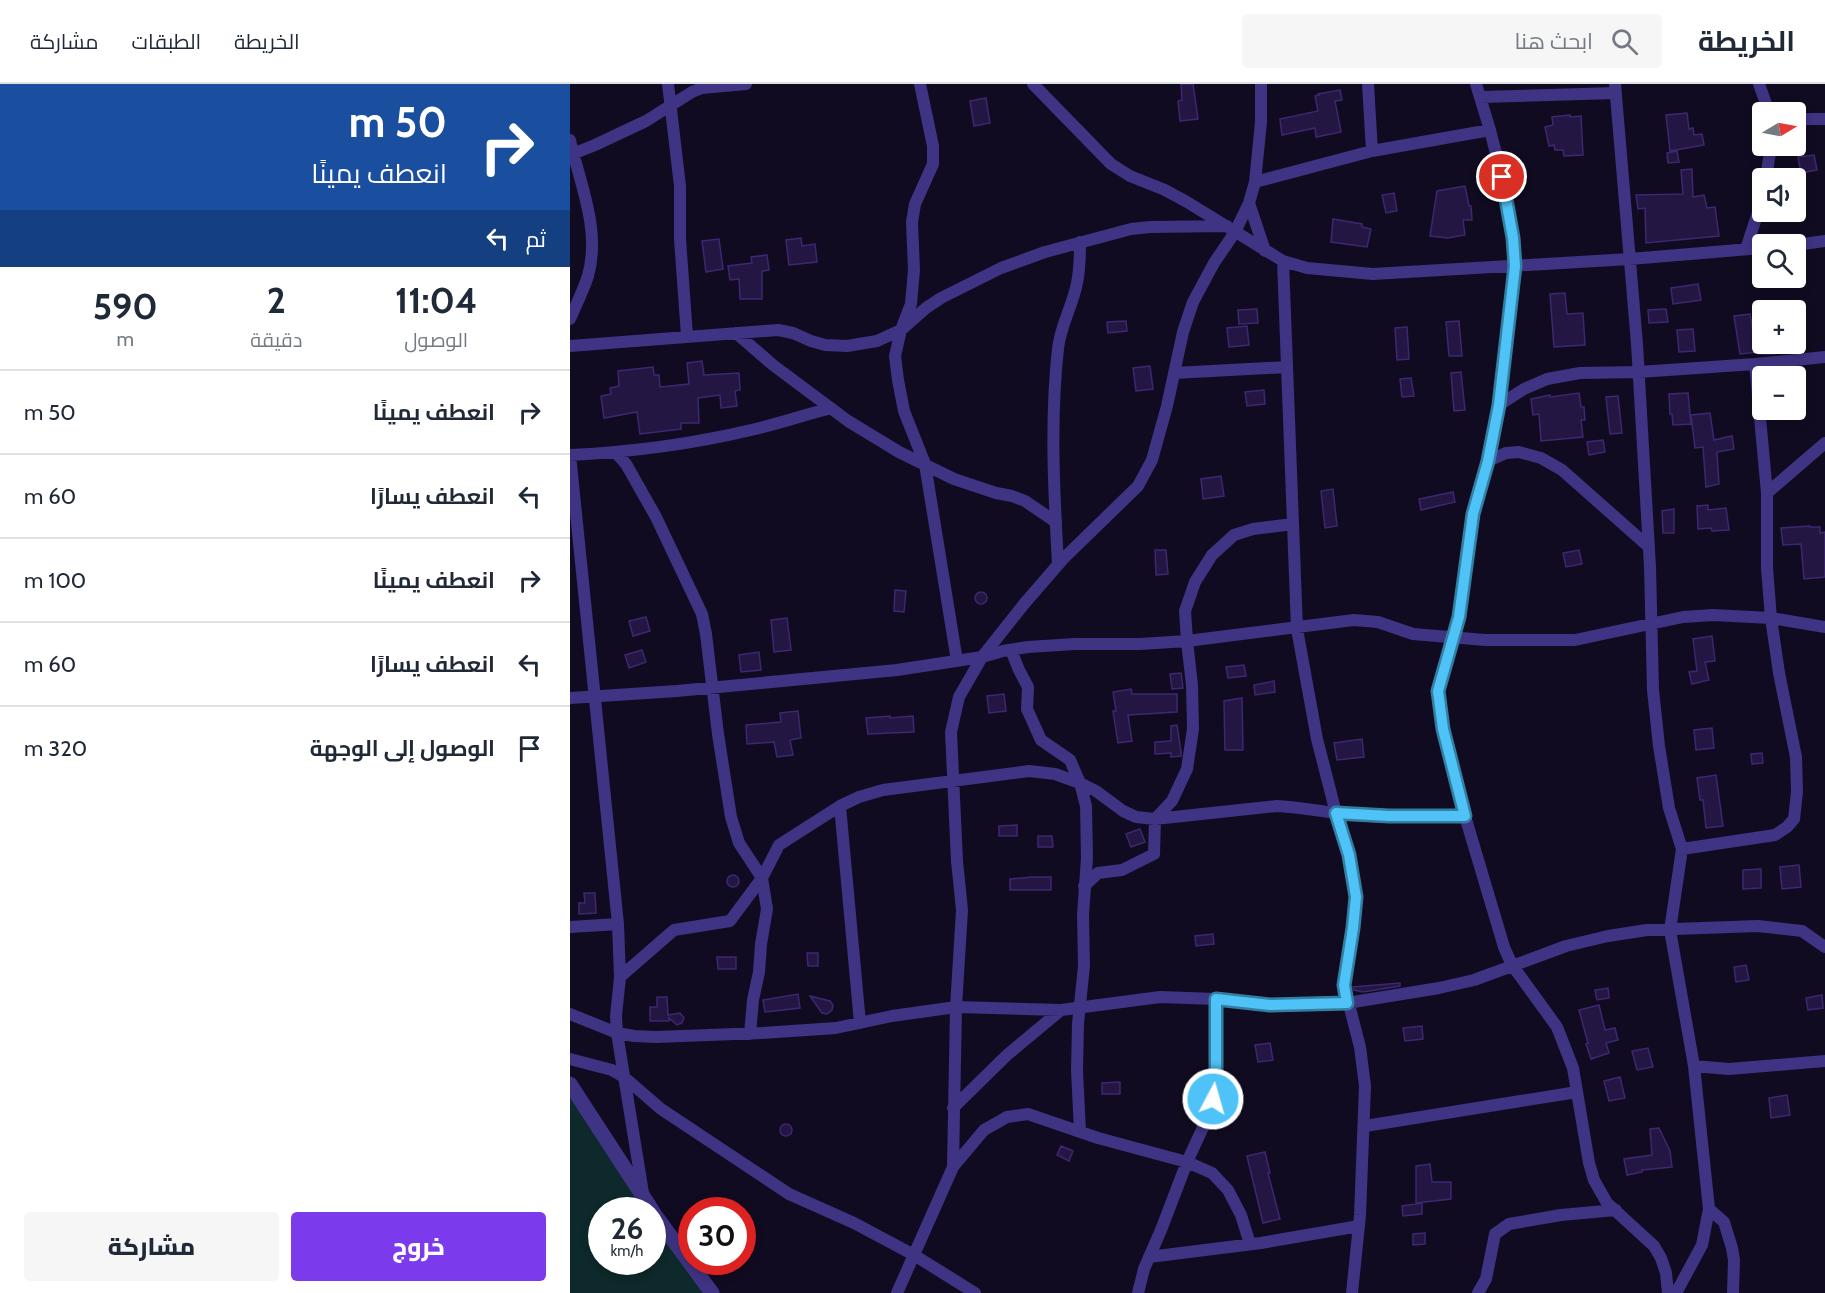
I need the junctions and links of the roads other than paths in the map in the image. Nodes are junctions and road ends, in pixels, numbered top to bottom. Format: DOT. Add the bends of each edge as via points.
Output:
graph roads {
  1 [pos="668,84"];
  2 [pos="746,84"];
  3 [pos="920,84"];
  4 [pos="1034,84"];
  5 [pos="1261,84"];
  6 [pos="1368,84"];
  7 [pos="1476,84"];
  8 [pos="1759,84"];
  9 [pos="1615,88"];
  10 [pos="1481,97"];
  11 [pos="1765,102"];
  12 [pos="671,105"];
  13 [pos="1806,119"];
  14 [pos="1825,119"];
  15 [pos="1490,130"];
  16 [pos="570,140"];
  17 [pos="1372,152"];
  18 [pos="572,154"];
  19 [pos="1255,182"];
  20 [pos="1249,203"];
  21 [pos="1755,222"];
  22 [pos="1231,229"];
  23 [pos="1825,241"];
  24 [pos="1080,242"];
  25 [pos="1806,244"];
  26 [pos="1746,249"];
  27 [pos="1752,249"];
  28 [pos="1265,250"];
  29 [pos="1630,259"];
  30 [pos="1283,261"];
  31 [pos="1515,266"];
  32 [pos="570,319"];
  33 [pos="901,330"];
  34 [pos="736,333"];
  35 [pos="687,336"];
  36 [pos="570,346"];
  37 [pos="1825,357"];
  38 [pos="1755,364"];
  39 [pos="1287,367"];
  40 [pos="1639,372"];
  41 [pos="1174,373"];
  42 [pos="1499,405"];
  43 [pos="831,408"];
  44 [pos="1825,443"];
  45 [pos="615,453"];
  46 [pos="570,455"];
  47 [pos="1488,461"];
  48 [pos="925,464"];
  49 [pos="1767,493"];
  50 [pos="1056,522"];
  51 [pos="1293,524"];
  52 [pos="1649,547"];
  53 [pos="1059,564"];
  54 [pos="1771,618"];
  55 [pos="1653,624"];
  56 [pos="1825,627"];
  57 [pos="1297,628"];
  58 [pos="1453,639"];
  59 [pos="1186,641"];
  60 [pos="1011,650"];
  61 [pos="982,657"];
  62 [pos="957,661"];
  63 [pos="713,687"];
  64 [pos="594,696"];
  65 [pos="570,698"];
  66 [pos="954,782"];
  67 [pos="1080,783"];
  68 [pos="840,806"];
  69 [pos="1336,813"];
  70 [pos="1465,816"];
  71 [pos="1155,819"];
  72 [pos="1682,849"];
  73 [pos="762,878"];
  74 [pos="1084,886"];
  75 [pos="618,924"];
  76 [pos="570,927"];
  77 [pos="1670,930"];
  78 [pos="1825,947"];
  79 [pos="1512,965"];
  80 [pos="620,978"];
  81 [pos="1216,999"];
  82 [pos="1347,1003"];
  83 [pos="956,1007"];
  84 [pos="1081,1008"];
  85 [pos="1060,1010"];
  86 [pos="570,1014"];
  87 [pos="860,1023"];
  88 [pos="617,1033"];
  89 [pos="750,1034"];
  90 [pos="570,1059"];
  91 [pos="1825,1061"];
  92 [pos="1694,1066"];
  93 [pos="624,1077"];
  94 [pos="570,1084"];
  95 [pos="1577,1092"];
  96 [pos="953,1108"];
  97 [pos="1365,1126"];
  98 [pos="1080,1131"];
  99 [pos="1187,1162"];
  100 [pos="953,1167"];
  101 [pos="643,1197"];
  102 [pos="648,1197"];
  103 [pos="1709,1209"];
  104 [pos="1616,1210"];
  105 [pos="1359,1226"];
  106 [pos="666,1229"];
  107 [pos="1250,1244"];
  108 [pos="914,1254"];
  109 [pos="1149,1257"];
  110 [pos="712,1293"];
  111 [pos="897,1293"];
  112 [pos="975,1293"];
  113 [pos="1138,1293"];
  114 [pos="1352,1293"];
  115 [pos="1478,1293"];
  116 [pos="1668,1293"];
  117 [pos="1676,1293"];
  118 [pos="1733,1293"];
  1 -- 12 [label="street"];
  2 -- 12 [label="street" via="702,88"];
  3 -- 33 [label="street" via="933,164 915,204 911,304"];
  4 -- 22 [label="street" via="1111,165 1180,198"];
  5 -- 19 [label="street"];
  6 -- 17 [label="street"];
  7 -- 10 [label="street"];
  8 -- 11 [label="street"];
  9 -- 10 [label="street"];
  9 -- 29 [label="street"];
  10 -- 15 [label="street"];
  12 -- 18 [label="street" via="646,121"];
  12 -- 35 [label="street" via="680,186"];
  13 -- 14 [label="street"];
  15 -- 17 [label="street"];
  15 -- 31 [label="street" via="1502,177"];
  16 -- 18 [label="street"];
  17 -- 19 [label="street"];
  18 -- 32 [label="street" via="586,198 592,250 588,275"];
  19 -- 20 [label="street"];
  20 -- 22 [label="street"];
  20 -- 28 [label="street"];
  21 -- 26 [label="street"];
  22 -- 24 [label="street" via="1150,227"];
  22 -- 28 [label="street"];
  22 -- 41 [label="street" via="1193,302"];
  23 -- 25 [label="street"];
  24 -- 33 [label="street" via="1001,268 926,308"];
  24 -- 50 [label="street" via="1077,283 1057,354"];
  26 -- 27 [label="street"];
  26 -- 29 [label="street"];
  28 -- 30 [label="street"];
  29 -- 31 [label="street"];
  29 -- 40 [label="street"];
  30 -- 31 [label="street" via="1307,268 1373,274"];
  30 -- 39 [label="street"];
  31 -- 42 [label="street"];
  33 -- 34 [label="street" via="877,342 847,346 825,345 778,330"];
  33 -- 48 [label="street" via="895,356 898,380 904,411"];
  34 -- 35 [label="street"];
  34 -- 43 [label="street"];
  35 -- 36 [label="street"];
  37 -- 38 [label="street"];
  38 -- 40 [label="street"];
  38 -- 49 [label="street"];
  39 -- 41 [label="street"];
  39 -- 51 [label="street"];
  40 -- 42 [label="street" via="1580,373 1547,379"];
  40 -- 52 [label="street"];
  41 -- 53 [label="street" via="1152,460 1138,486"];
  42 -- 47 [label="street"];
  43 -- 45 [label="street" via="753,430"];
  43 -- 48 [label="street"];
  44 -- 49 [label="street"];
  45 -- 46 [label="street"];
  45 -- 63 [label="street" via="639,484 702,614"];
  46 -- 64 [label="street"];
  47 -- 52 [label="street" via="1519,452 1541,458 1562,470"];
  47 -- 58 [label="street" via="1473,514"];
  48 -- 50 [label="street" via="954,479 1025,501"];
  48 -- 62 [label="street"];
  49 -- 54 [label="street"];
  50 -- 53 [label="street"];
  51 -- 57 [label="street"];
  51 -- 59 [label="street" via="1234,535 1212,555 1195,582 1185,611"];
  52 -- 55 [label="street"];
  53 -- 61 [label="street"];
  54 -- 55 [label="street" via="1713,615"];
  54 -- 56 [label="street"];
  54 -- 72 [label="street" via="1796,757 1794,819 1775,835"];
  55 -- 58 [label="street" via="1575,640"];
  55 -- 72 [label="street" via="1653,690 1659,746 1669,808"];
  57 -- 58 [label="street" via="1378,622 1413,634"];
  57 -- 59 [label="street"];
  57 -- 69 [label="street" via="1317,739"];
  58 -- 70 [label="street" via="1438,691 1443,729"];
  59 -- 60 [label="street"];
  59 -- 71 [label="street" via="1192,685 1187,769 1172,801"];
  60 -- 61 [label="street"];
  60 -- 67 [label="street" via="1028,687 1027,709 1041,740 1070,760"];
  61 -- 62 [label="street"];
  61 -- 66 [label="street" via="959,697 951,732"];
  62 -- 63 [label="street"];
  63 -- 64 [label="street"];
  63 -- 73 [label="street" via="731,817 740,843"];
  64 -- 65 [label="street"];
  64 -- 75 [label="street"];
  66 -- 67 [label="street" via="1029,771 1055,774"];
  66 -- 68 [label="street" via="883,790"];
  66 -- 83 [label="street" via="962,910"];
  67 -- 71 [label="street" via="1123,811"];
  67 -- 74 [label="street" via="1087,824"];
  68 -- 73 [label="street" via="780,845"];
  68 -- 87 [label="street"];
  69 -- 70 [label="street"];
  69 -- 71 [label="street" via="1277,806"];
  69 -- 82 [label="street" via="1356,897 1344,985"];
  70 -- 79 [label="street"];
  71 -- 74 [label="street" via="1154,854 1122,870 1098,873"];
  72 -- 77 [label="street"];
  73 -- 80 [label="street" via="730,921 674,930"];
  73 -- 89 [label="street" via="767,909"];
  74 -- 84 [label="street"];
  75 -- 76 [label="street"];
  75 -- 80 [label="street"];
  77 -- 78 [label="street" via="1758,926 1802,931"];
  77 -- 79 [label="street" via="1608,936"];
  77 -- 92 [label="street"];
  79 -- 82 [label="street" via="1440,988"];
  79 -- 95 [label="street" via="1557,1027 1573,1068"];
  80 -- 88 [label="street"];
  81 -- 82 [label="street" via="1270,1005"];
  81 -- 84 [label="street" via="1160,997"];
  81 -- 99 [label="street" via="1213,1099"];
  82 -- 97 [label="street" via="1365,1086"];
  83 -- 85 [label="street"];
  83 -- 87 [label="street"];
  83 -- 96 [label="street"];
  84 -- 85 [label="street"];
  84 -- 98 [label="street" via="1077,1071"];
  85 -- 96 [label="street"];
  86 -- 88 [label="street"];
  87 -- 89 [label="street"];
  88 -- 89 [label="street" via="656,1037"];
  88 -- 93 [label="street"];
  90 -- 93 [label="street"];
  91 -- 92 [label="street" via="1729,1069"];
  92 -- 103 [label="street"];
  93 -- 102 [label="street"];
  93 -- 108 [label="street" via="661,1109 789,1194"];
  94 -- 101 [label="street"];
  95 -- 97 [label="street"];
  95 -- 104 [label="street" via="1594,1180 1607,1203"];
  96 -- 100 [label="street"];
  97 -- 105 [label="street"];
  98 -- 99 [label="street"];
  98 -- 100 [label="street" via="1028,1114 1007,1117 984,1130"];
  99 -- 107 [label="street" via="1212,1173 1228,1190"];
  99 -- 109 [label="street"];
  100 -- 108 [label="street"];
  103 -- 117 [label="street" via="1702,1245"];
  103 -- 118 [label="street" via="1724,1222 1732,1248"];
  104 -- 115 [label="street" via="1509,1224 1495,1234 1486,1279"];
  104 -- 116 [label="street" via="1654,1246 1666,1273"];
  105 -- 107 [label="street"];
  105 -- 114 [label="street"];
  106 -- 110 [label="street"];
  107 -- 109 [label="street"];
  108 -- 111 [label="street"];
  108 -- 112 [label="street"];
  109 -- 113 [label="street"];
}
